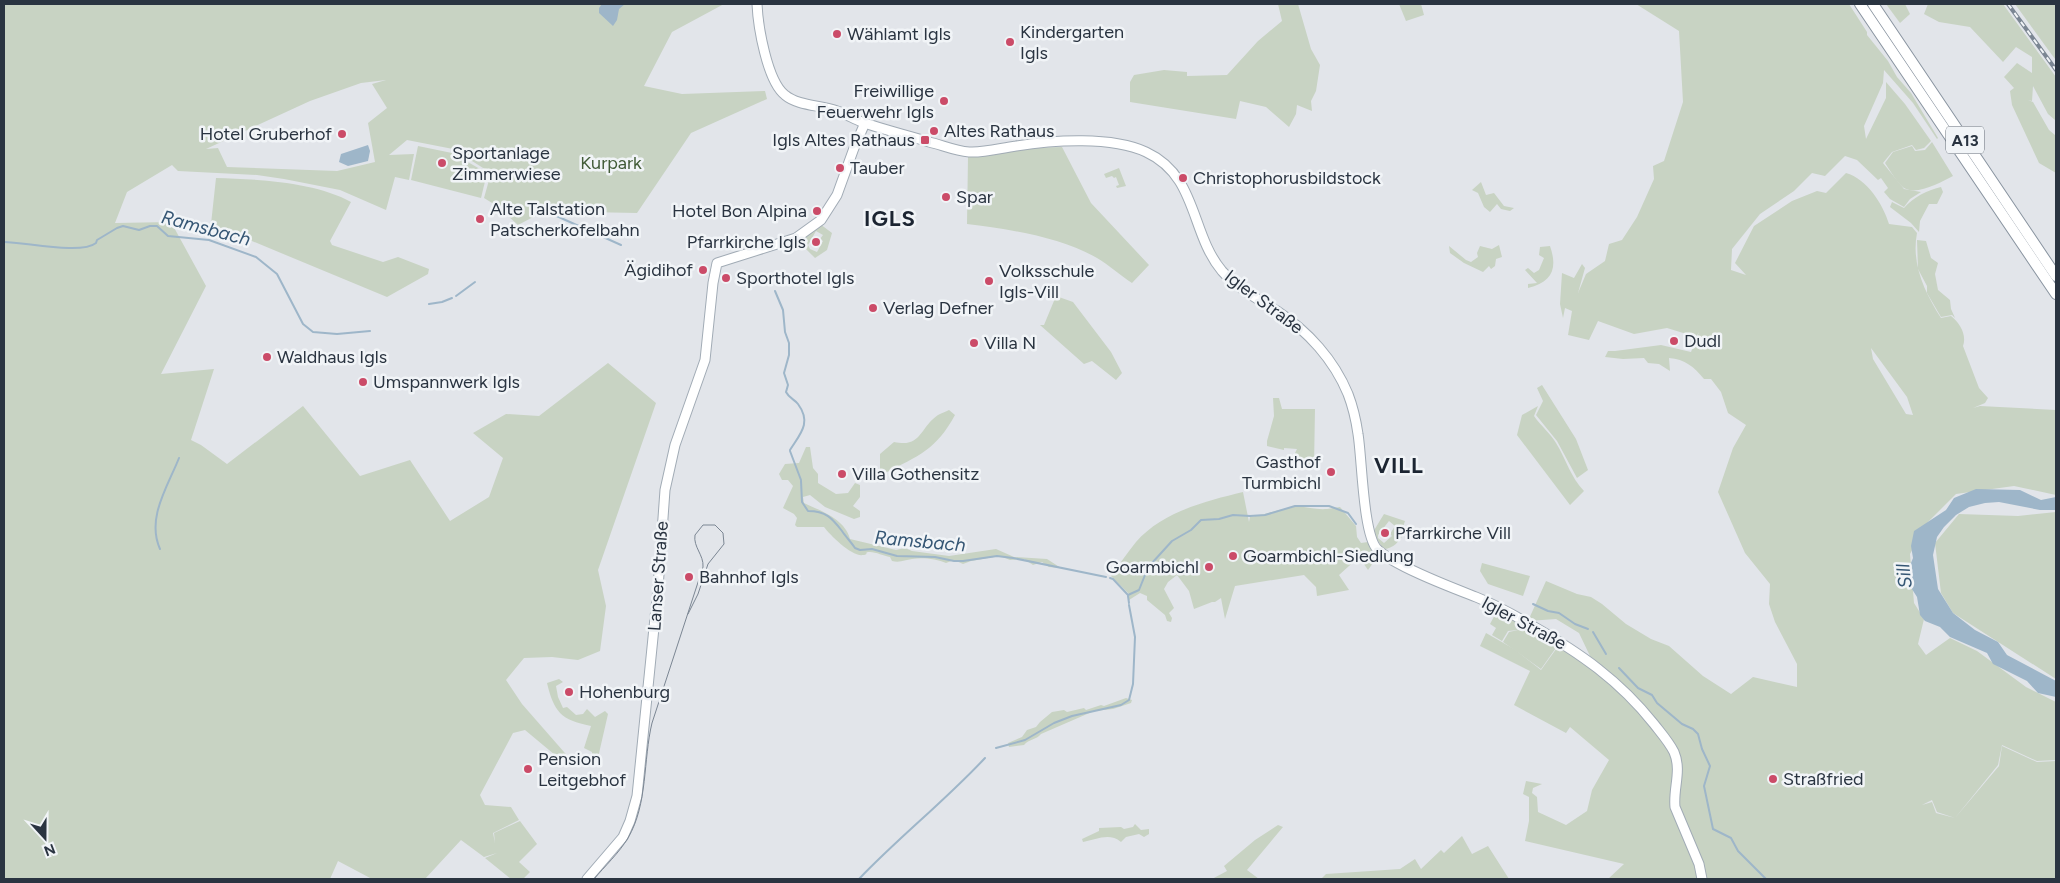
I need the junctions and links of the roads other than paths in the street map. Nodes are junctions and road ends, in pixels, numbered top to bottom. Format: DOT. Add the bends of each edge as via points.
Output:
graph roads {
  1 [pos="757,4"];
  2 [pos="1860,4"];
  3 [pos="1873,4"];
  4 [pos="865,123"];
  5 [pos="2056,276"];
  6 [pos="2056,294"];
  7 [pos="587,879"];
  8 [pos="1702,879"];
  1 -- 4 [label="main road" via="762,41 783,93"];
  2 -- 6 [label="highway, A13"];
  3 -- 5 [label="highway, A13"];
  4 -- 7 [label="main road, Lanser Straße" via="837,195 821,220 796,238 717,263 705,360 675,445 665,490 637,796 623,837"];
  4 -- 8 [label="main road, Igler Straße" via="964,152 1039,143 1116,143 1145,152 1168,168 1185,189 1206,246 1224,273 1300,328 1319,347 1342,382 1354,412 1370,532 1376,547 1426,576 1504,610 1566,645 1626,692 1663,735 1675,755 1678,772 1675,807"];
}
